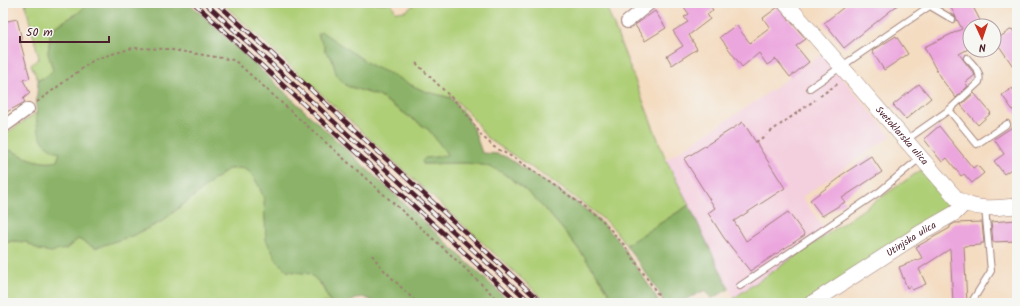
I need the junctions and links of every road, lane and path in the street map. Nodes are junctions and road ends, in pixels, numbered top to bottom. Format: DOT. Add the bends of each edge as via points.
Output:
graph roads {
  1 [pos="650,3"];
  2 [pos="786,3"];
  3 [pos="932,4"];
  4 [pos="952,20"];
  5 [pos="628,22"];
  6 [pos="967,58"];
  7 [pos="416,63"];
  8 [pos="843,72"];
  9 [pos="810,88"];
  10 [pos="820,96"];
  11 [pos="815,100"];
  12 [pos="28,109"];
  13 [pos="949,110"];
  14 [pos="1007,124"];
  15 [pos="3,127"];
  16 [pos="770,132"];
  17 [pos="766,136"];
  18 [pos="906,140"];
  19 [pos="756,142"];
  20 [pos="921,157"];
  21 [pos="964,204"];
  22 [pos="1017,206"];
  23 [pos="985,208"];
  24 [pos="372,255"];
  25 [pos="740,286"];
  26 [pos="417,303"];
  27 [pos="501,303"];
  28 [pos="662,303"];
  29 [pos="812,303"];
  30 [pos="971,303"];
  1 -- 5 [label="street"];
  2 -- 8 [label="street, Svetoklarska ulica"];
  3 -- 4 [label="lane"];
  3 -- 8 [label="lane"];
  6 -- 13 [label="lane" via="979,72 979,82"];
  7 -- 28 [label="path" via="462,108 482,136 494,147 556,186 602,220 624,245"];
  8 -- 9 [label="lane"];
  8 -- 10 [label="path"];
  8 -- 18 [label="street, Svetoklarska ulica"];
  11 -- 16 [label="path"];
  12 -- 15 [label="street"];
  12 -- 27 [label="path" via="95,59 133,48 167,49 234,60"];
  13 -- 14 [label="lane" via="977,144"];
  13 -- 18 [label="lane"];
  17 -- 19 [label="path"];
  18 -- 20 [label="street, Svetoklarska ulica"];
  20 -- 21 [label="street, Svetoklarska ulica" via="951,193"];
  20 -- 25 [label="lane" via="879,192"];
  21 -- 23 [label="street"];
  21 -- 29 [label="street, Utinjska ulica" via="955,213"];
  22 -- 23 [label="street"];
  23 -- 30 [label="lane" via="991,272"];
  24 -- 26 [label="path"];
}
